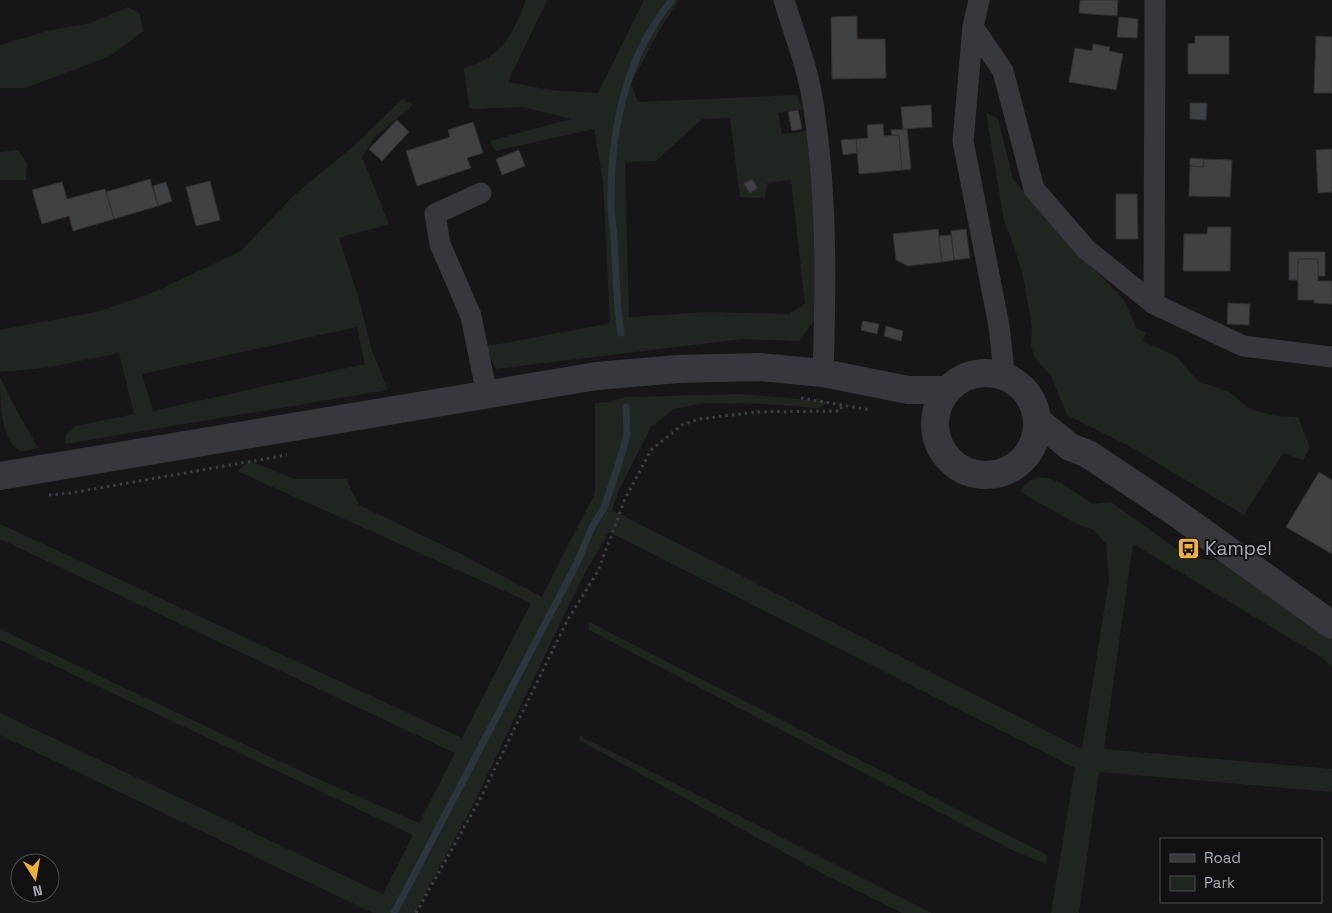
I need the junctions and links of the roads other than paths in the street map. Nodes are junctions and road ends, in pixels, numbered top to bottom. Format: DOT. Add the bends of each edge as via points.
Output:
graph roads {
  1 [pos="784,0"];
  2 [pos="979,0"];
  3 [pos="1155,0"];
  4 [pos="973,27"];
  5 [pos="481,192"];
  6 [pos="1154,304"];
  7 [pos="1332,358"];
  8 [pos="1002,368"];
  9 [pos="823,373"];
  10 [pos="952,379"];
  11 [pos="902,389"];
  12 [pos="487,395"];
  13 [pos="1041,411"];
  14 [pos="934,419"];
  15 [pos="1070,447"];
  16 [pos="1029,453"];
  17 [pos="0,476"];
  18 [pos="1332,625"];
  1 -- 9 [label="street" via="813,101 822,190"];
  2 -- 4 [label="street"];
  3 -- 6 [label="street"];
  4 -- 6 [label="street" via="1003,71 1034,189 1086,249"];
  4 -- 8 [label="street" via="963,140 999,326"];
  5 -- 12 [label="street" via="435,214 440,244 471,316"];
  6 -- 7 [label="street" via="1242,346"];
  8 -- 10 [label="street"];
  8 -- 13 [label="street"];
  9 -- 11 [label="street"];
  9 -- 12 [label="street" via="760,367 678,369 597,376"];
  10 -- 11 [label="street"];
  10 -- 14 [label="street" via="938,404"];
  11 -- 14 [label="street"];
  12 -- 17 [label="street"];
  13 -- 15 [label="street"];
  13 -- 16 [label="street" via="1036,438"];
  14 -- 16 [label="street" via="935,436 942,452 954,465 968,473 986,476 1002,473 1018,465"];
  15 -- 16 [label="street"];
  15 -- 18 [label="street" via="1088,454 1172,510"];
}
